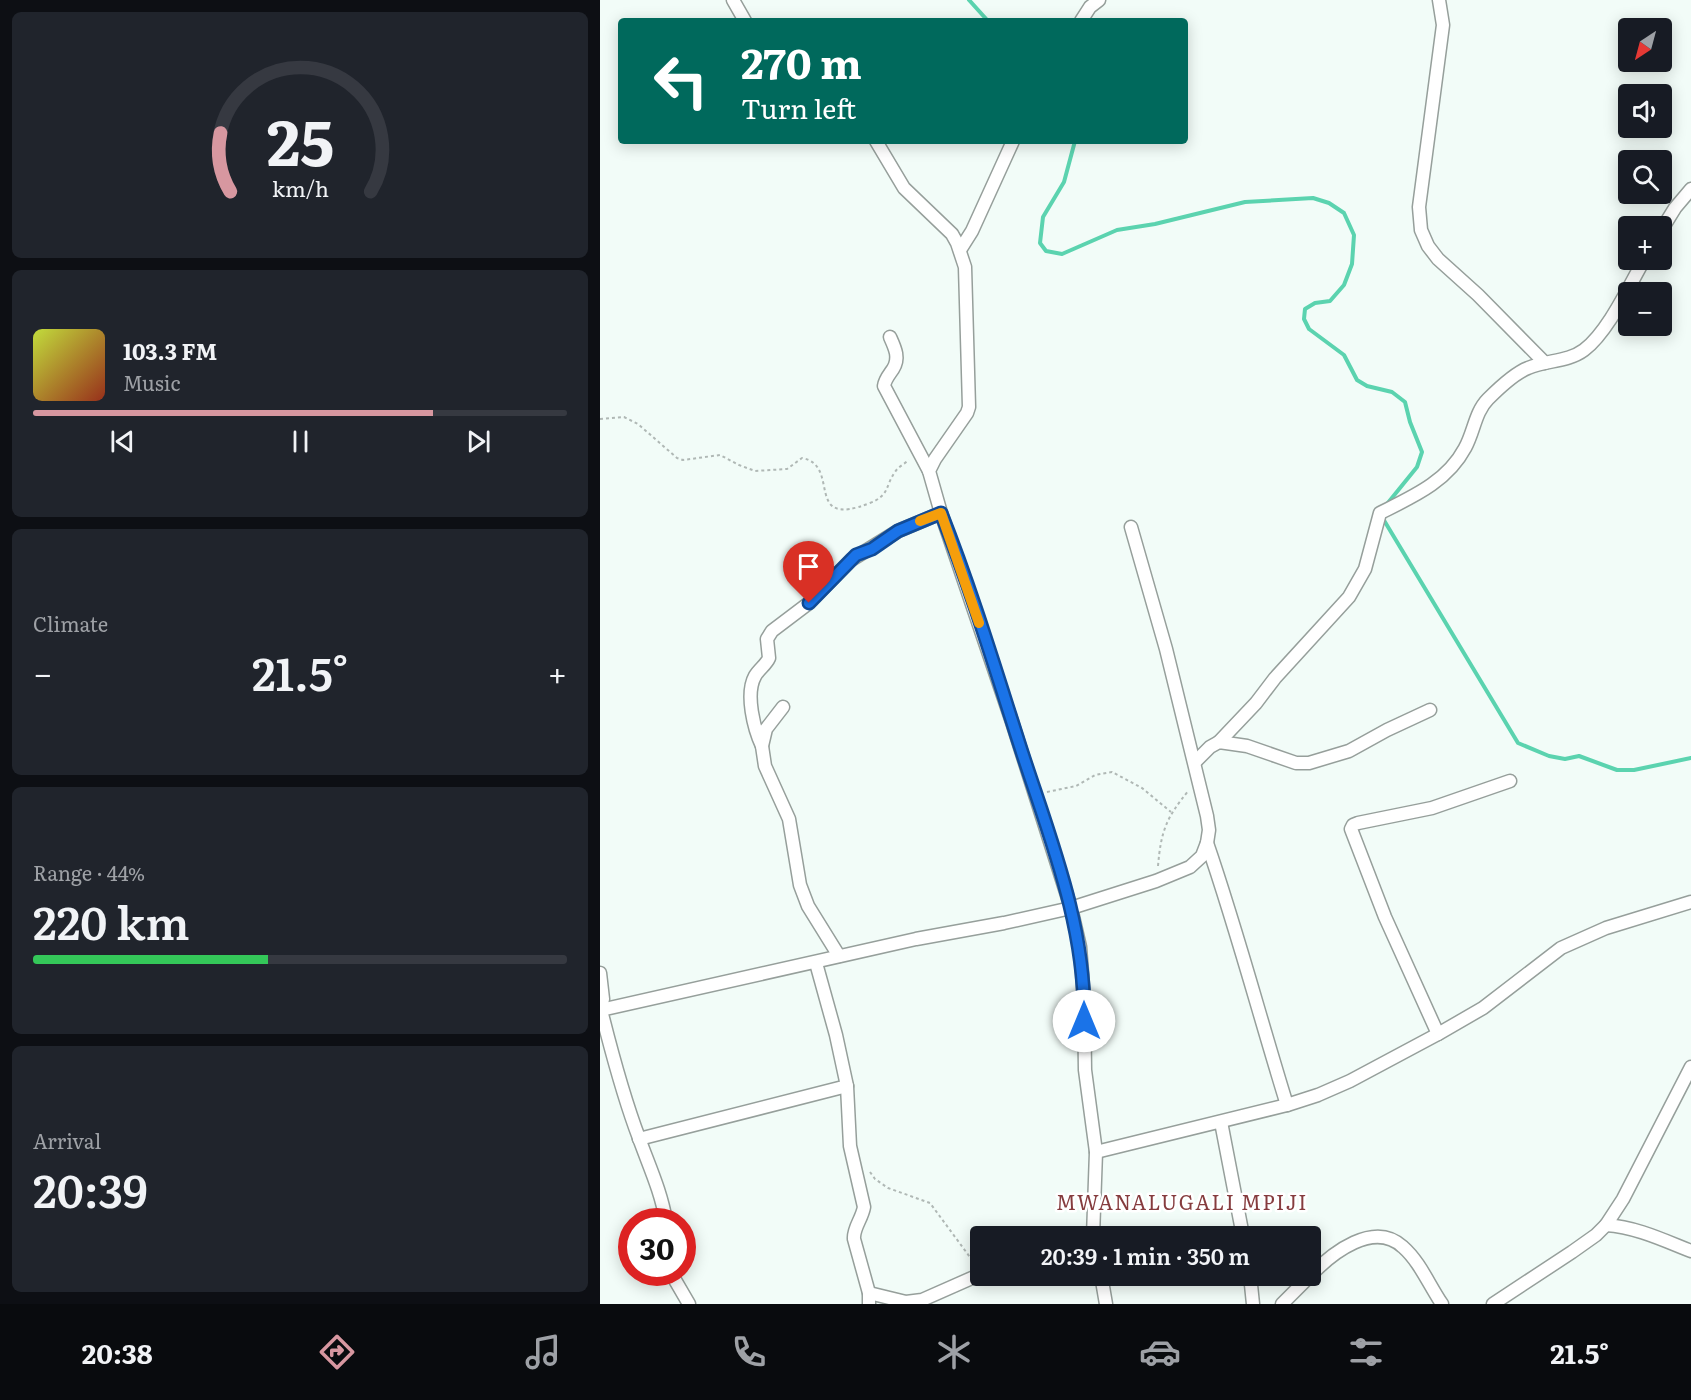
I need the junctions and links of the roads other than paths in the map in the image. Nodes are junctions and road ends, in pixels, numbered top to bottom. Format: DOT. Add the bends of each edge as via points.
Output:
graph roads {
  1 [pos="733,0"];
  2 [pos="1099,0"];
  3 [pos="1439,0"];
  4 [pos="743,18"];
  5 [pos="1083,18"];
  6 [pos="878,144"];
  7 [pos="1012,144"];
  8 [pos="1691,189"];
  9 [pos="1670,216"];
  10 [pos="960,250"];
  11 [pos="1638,270"];
  12 [pos="890,337"];
  13 [pos="1545,363"];
  14 [pos="929,471"];
  15 [pos="941,513"];
  16 [pos="1131,527"];
  17 [pos="783,707"];
  18 [pos="1430,710"];
  19 [pos="1219,742"];
  20 [pos="762,746"];
  21 [pos="1195,762"];
  22 [pos="1510,781"];
  23 [pos="1207,843"];
  24 [pos="1691,902"];
  25 [pos="1071,908"];
  26 [pos="839,956"];
  27 [pos="816,963"];
  28 [pos="600,973"];
  29 [pos="601,1011"];
  30 [pos="1438,1034"];
  31 [pos="1691,1067"];
  32 [pos="847,1086"];
  33 [pos="1287,1105"];
  34 [pos="1221,1122"];
  35 [pos="639,1139"];
  36 [pos="1096,1152"];
  37 [pos="663,1208"];
  38 [pos="1606,1225"];
  39 [pos="1093,1226"];
  40 [pos="1241,1226"];
  41 [pos="1691,1251"];
  42 [pos="1321,1265"];
  43 [pos="970,1273"];
  44 [pos="678,1286"];
  45 [pos="1103,1286"];
  46 [pos="1251,1286"];
  47 [pos="1300,1286"];
  48 [pos="869,1298"];
  49 [pos="689,1304"];
  50 [pos="1106,1304"];
  51 [pos="1253,1304"];
  52 [pos="1282,1304"];
  53 [pos="1442,1304"];
  54 [pos="1493,1304"];
  1 -- 4 [label="street"];
  2 -- 5 [label="street"];
  3 -- 13 [label="street" via="1443,26 1419,207 1421,230 1438,259"];
  6 -- 10 [label="street" via="904,188 943,224"];
  7 -- 10 [label="street"];
  8 -- 9 [label="street"];
  10 -- 14 [label="street" via="967,286 969,406"];
  11 -- 13 [label="street" via="1596,339 1582,352"];
  12 -- 14 [label="street" via="897,362 884,386"];
  13 -- 19 [label="street" via="1516,375 1483,404 1466,447 1431,487 1380,513 1365,569 1349,597"];
  14 -- 15 [label="street"];
  15 -- 20 [label="street" via="856,555 809,603 770,634 769,658 752,684 752,717"];
  15 -- 25 [label="street"];
  16 -- 21 [label="street"];
  17 -- 20 [label="street" via="766,729"];
  18 -- 19 [label="street" via="1349,750 1310,763 1296,763 1247,746"];
  19 -- 21 [label="street"];
  20 -- 26 [label="street" via="765,766 789,819 800,885 808,906"];
  21 -- 23 [label="street" via="1207,816"];
  22 -- 30 [label="street" via="1432,808 1358,823 1351,829 1385,917"];
  23 -- 25 [label="street" via="1202,856 1190,867"];
  23 -- 33 [label="street"];
  24 -- 30 [label="street" via="1606,928 1561,948 1483,1008"];
  25 -- 26 [label="street"];
  25 -- 36 [label="street" via="1080,947 1085,1070"];
  26 -- 27 [label="street"];
  27 -- 29 [label="street"];
  27 -- 32 [label="street"];
  28 -- 29 [label="street"];
  29 -- 35 [label="street" via="615,1069"];
  30 -- 33 [label="street" via="1350,1081"];
  31 -- 38 [label="street"];
  32 -- 35 [label="street"];
  32 -- 48 [label="street" via="850,1146 864,1207 854,1239"];
  33 -- 34 [label="street"];
  34 -- 36 [label="street"];
  34 -- 40 [label="street"];
  35 -- 37 [label="street"];
  36 -- 39 [label="street"];
  38 -- 41 [label="street" via="1641,1231"];
  38 -- 54 [label="street" via="1596,1236"];
  42 -- 53 [label="street" via="1342,1248 1362,1240 1394,1240 1419,1266"];
  43 -- 48 [label="street" via="922,1300"];
  44 -- 49 [label="street"];
  45 -- 50 [label="street"];
  46 -- 51 [label="street"];
  47 -- 52 [label="street"];
}
